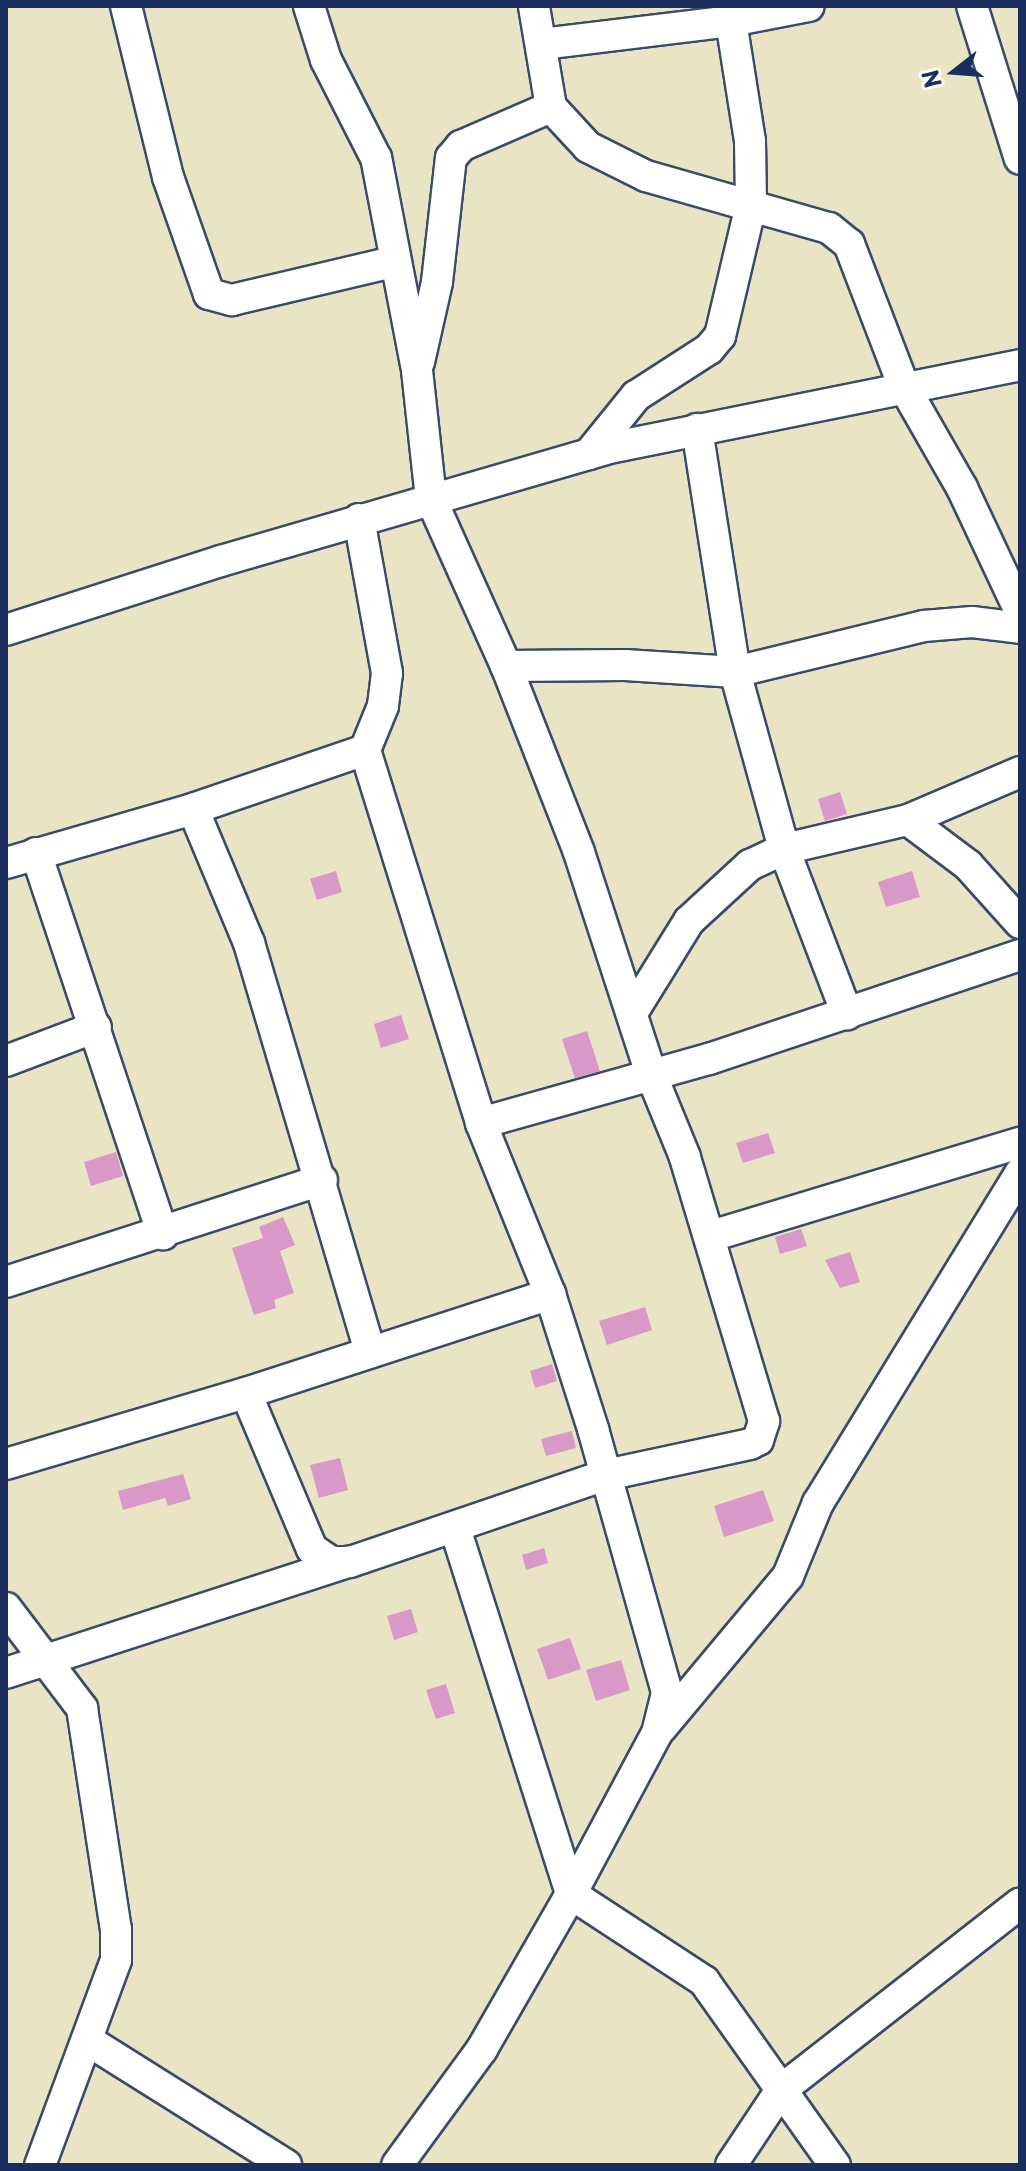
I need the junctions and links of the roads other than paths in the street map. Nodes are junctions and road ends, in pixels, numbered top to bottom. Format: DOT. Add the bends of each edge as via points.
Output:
graph roads {
  1 [pos="126,6"];
  2 [pos="309,6"];
  3 [pos="534,6"];
  4 [pos="809,6"];
  5 [pos="972,6"];
  6 [pos="731,21"];
  7 [pos="542,44"];
  8 [pos="1012,106"];
  9 [pos="551,107"];
  10 [pos="1020,159"];
  11 [pos="751,205"];
  12 [pos="393,262"];
  13 [pos="1020,365"];
  14 [pos="417,370"];
  15 [pos="903,385"];
  16 [pos="697,429"];
  17 [pos="589,454"];
  18 [pos="431,499"];
  19 [pos="359,519"];
  20 [pos="1020,611"];
  21 [pos="1020,628"];
  22 [pos="6,630"];
  23 [pos="506,666"];
  24 [pos="735,672"];
  25 [pos="365,750"];
  26 [pos="1020,772"];
  27 [pos="193,809"];
  28 [pos="908,820"];
  29 [pos="784,849"];
  30 [pos="36,853"];
  31 [pos="6,863"];
  32 [pos="1020,923"];
  33 [pos="1020,955"];
  34 [pos="632,1013"];
  35 [pos="847,1014"];
  36 [pos="96,1027"];
  37 [pos="6,1061"];
  38 [pos="651,1074"];
  39 [pos="481,1123"];
  40 [pos="1020,1143"];
  41 [pos="1020,1173"];
  42 [pos="322,1180"];
  43 [pos="163,1234"];
  44 [pos="711,1236"];
  45 [pos="6,1282"];
  46 [pos="550,1294"];
  47 [pos="370,1352"];
  48 [pos="246,1393"];
  49 [pos="6,1464"];
  50 [pos="606,1475"];
  51 [pos="455,1528"];
  52 [pos="350,1562"];
  53 [pos="6,1608"];
  54 [pos="49,1661"];
  55 [pos="6,1673"];
  56 [pos="657,1733"];
  57 [pos="571,1894"];
  58 [pos="1020,1903"];
  59 [pos="87,2040"];
  60 [pos="781,2090"];
  61 [pos="40,2165"];
  62 [pos="286,2165"];
  63 [pos="397,2165"];
  64 [pos="731,2165"];
  65 [pos="835,2165"];
  1 -- 12 [label="street" via="168,177 209,294 232,300"];
  2 -- 12 [label="street" via="326,60 376,158"];
  3 -- 7 [label="street"];
  4 -- 6 [label="street"];
  5 -- 8 [label="street"];
  6 -- 7 [label="street"];
  6 -- 11 [label="street" via="750,141"];
  7 -- 9 [label="street"];
  8 -- 10 [label="street"];
  9 -- 11 [label="street" via="588,147 646,176"];
  9 -- 14 [label="street" via="461,146 451,158 437,282"];
  11 -- 15 [label="street" via="829,228 849,244"];
  11 -- 17 [label="street" via="720,336 709,349 636,396"];
  12 -- 14 [label="street"];
  13 -- 15 [label="street"];
  14 -- 18 [label="street"];
  15 -- 16 [label="street"];
  15 -- 20 [label="street" via="962,488"];
  16 -- 17 [label="street"];
  16 -- 24 [label="street"];
  17 -- 18 [label="street"];
  18 -- 19 [label="street"];
  18 -- 23 [label="street"];
  19 -- 22 [label="street"];
  19 -- 25 [label="street" via="387,673 383,706"];
  21 -- 24 [label="street" via="972,622 924,626"];
  23 -- 24 [label="street" via="625,665"];
  23 -- 34 [label="street" via="579,852"];
  24 -- 29 [label="street"];
  25 -- 27 [label="street"];
  25 -- 39 [label="street"];
  26 -- 28 [label="street"];
  27 -- 30 [label="street"];
  27 -- 42 [label="street" via="249,943"];
  28 -- 29 [label="street"];
  28 -- 32 [label="street" via="968,865"];
  29 -- 34 [label="street" via="750,865 689,921"];
  29 -- 35 [label="street"];
  30 -- 31 [label="street"];
  30 -- 36 [label="street"];
  33 -- 35 [label="street"];
  34 -- 38 [label="street"];
  35 -- 38 [label="street"];
  36 -- 37 [label="street"];
  36 -- 43 [label="street"];
  38 -- 39 [label="street"];
  38 -- 44 [label="street"];
  39 -- 46 [label="street"];
  40 -- 44 [label="street"];
  41 -- 56 [label="street" via="818,1503 788,1576"];
  42 -- 43 [label="street"];
  42 -- 47 [label="street"];
  43 -- 45 [label="street"];
  44 -- 50 [label="street" via="761,1407 762,1432 750,1444"];
  46 -- 47 [label="street"];
  46 -- 50 [label="street"];
  47 -- 48 [label="street"];
  48 -- 49 [label="street"];
  48 -- 52 [label="street" via="312,1549 331,1562"];
  50 -- 51 [label="street"];
  50 -- 56 [label="street" via="665,1678 665,1710"];
  51 -- 52 [label="street"];
  51 -- 57 [label="street"];
  52 -- 54 [label="street"];
  53 -- 54 [label="street"];
  54 -- 55 [label="street"];
  54 -- 59 [label="street" via="82,1708 87,1725 116,1929 116,1960"];
  56 -- 57 [label="street"];
  57 -- 60 [label="street" via="704,1981"];
  57 -- 63 [label="street" via="482,2049"];
  58 -- 60 [label="street"];
  59 -- 61 [label="street"];
  59 -- 62 [label="street"];
  60 -- 64 [label="street"];
  60 -- 65 [label="street"];
}
